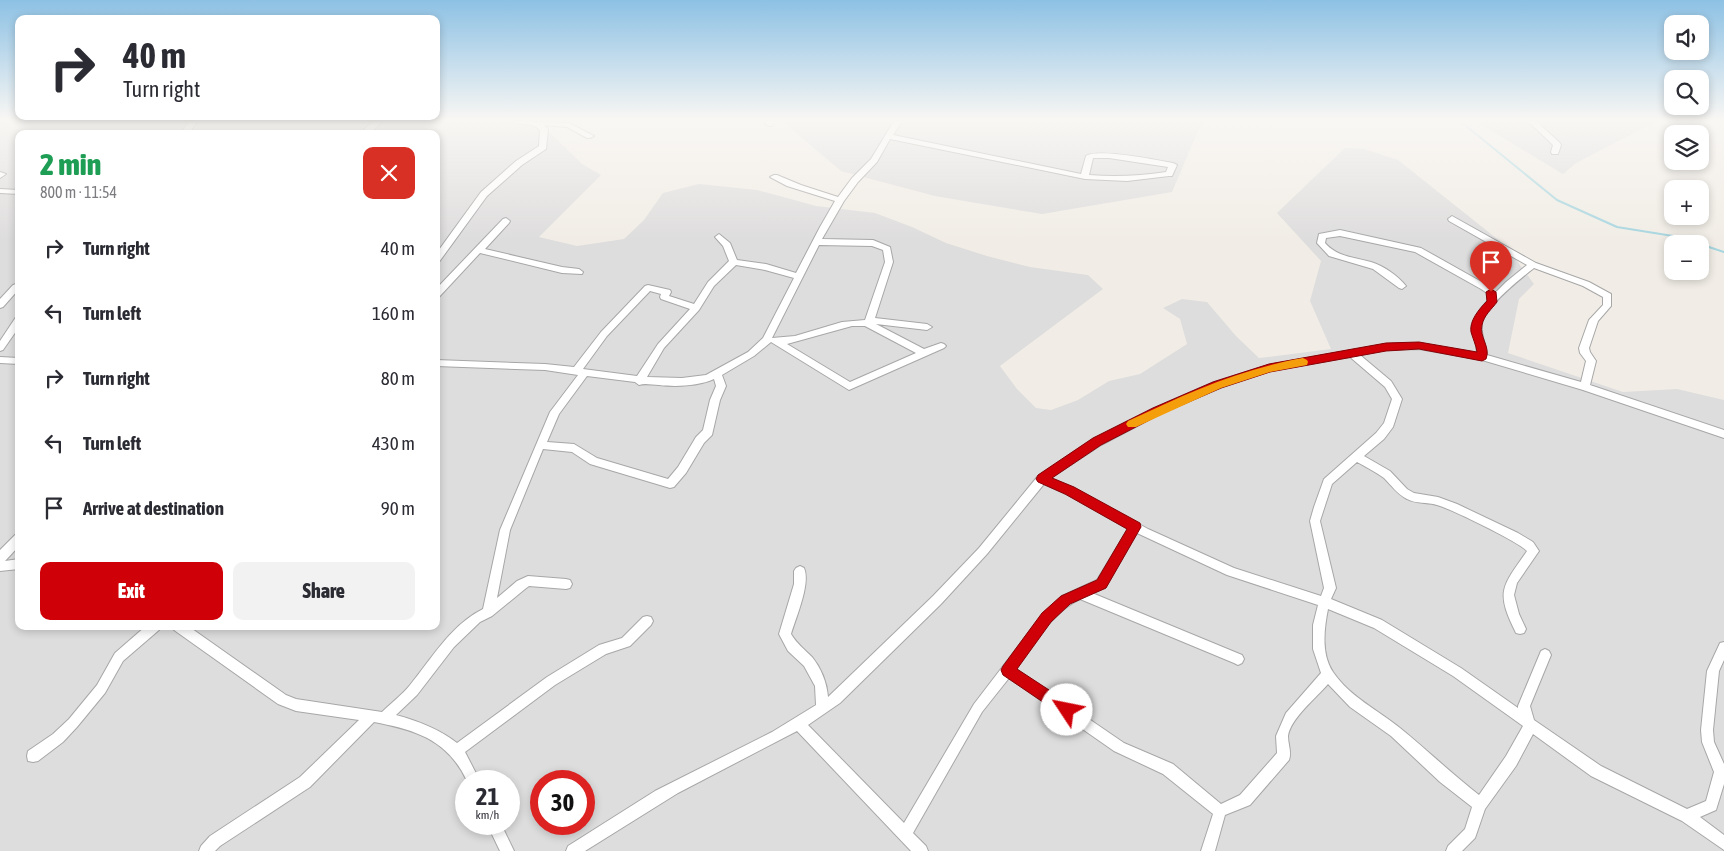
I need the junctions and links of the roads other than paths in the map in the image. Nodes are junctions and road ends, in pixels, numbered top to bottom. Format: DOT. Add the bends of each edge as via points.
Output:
graph roads {
  1 [pos="523,161"];
  2 [pos="873,161"];
  3 [pos="1002,161"];
  4 [pos="1089,161"];
  5 [pos="1143,161"];
  6 [pos="1085,175"];
  7 [pos="774,177"];
  8 [pos="0,191"];
  9 [pos="15,192"];
  10 [pos="840,200"];
  11 [pos="1452,219"];
  12 [pos="506,221"];
  13 [pos="719,237"];
  14 [pos="816,242"];
  15 [pos="479,250"];
  16 [pos="440,254"];
  17 [pos="734,262"];
  18 [pos="1533,265"];
  19 [pos="579,272"];
  20 [pos="800,277"];
  21 [pos="1402,286"];
  22 [pos="15,288"];
  23 [pos="440,291"];
  24 [pos="1492,302"];
  25 [pos="0,305"];
  26 [pos="696,308"];
  27 [pos="868,324"];
  28 [pos="15,325"];
  29 [pos="928,327"];
  30 [pos="767,340"];
  31 [pos="778,342"];
  32 [pos="941,346"];
  33 [pos="0,348"];
  34 [pos="924,353"];
  35 [pos="1353,354"];
  36 [pos="1482,357"];
  37 [pos="0,360"];
  38 [pos="15,362"];
  39 [pos="440,363"];
  40 [pos="581,372"];
  41 [pos="717,373"];
  42 [pos="639,381"];
  43 [pos="1585,387"];
  44 [pos="1724,434"];
  45 [pos="540,446"];
  46 [pos="1356,457"];
  47 [pos="1042,479"];
  48 [pos="1135,527"];
  49 [pos="15,542"];
  50 [pos="0,558"];
  51 [pos="15,564"];
  52 [pos="0,566"];
  53 [pos="800,571"];
  54 [pos="566,584"];
  55 [pos="1080,593"];
  56 [pos="1324,602"];
  57 [pos="488,612"];
  58 [pos="647,621"];
  59 [pos="150,630"];
  60 [pos="184,630"];
  61 [pos="1520,630"];
  62 [pos="1724,647"];
  63 [pos="1545,655"];
  64 [pos="1238,659"];
  65 [pos="1008,670"];
  66 [pos="1328,676"];
  67 [pos="824,709"];
  68 [pos="377,718"];
  69 [pos="800,725"];
  70 [pos="1530,726"];
  71 [pos="456,751"];
  72 [pos="32,756"];
  73 [pos="469,770"];
  74 [pos="1480,805"];
  75 [pos="1220,811"];
  76 [pos="1687,816"];
  77 [pos="905,833"];
  78 [pos="499,835"];
  79 [pos="1724,843"];
  80 [pos="206,851"];
  81 [pos="507,851"];
  82 [pos="573,851"];
  83 [pos="921,851"];
  84 [pos="1208,851"];
  85 [pos="1453,851"];
  1 -- 16 [label="street" via="484,194"];
  2 -- 10 [label="street"];
  3 -- 6 [label="street"];
  4 -- 6 [label="street"];
  5 -- 6 [label="street" via="1173,165 1169,174 1147,179 1122,180"];
  7 -- 10 [label="street" via="790,186"];
  8 -- 9 [label="street"];
  10 -- 14 [label="street"];
  11 -- 18 [label="street"];
  12 -- 15 [label="street"];
  13 -- 17 [label="street" via="727,245"];
  14 -- 20 [label="street"];
  14 -- 27 [label="street" via="873,243 887,249 889,262"];
  15 -- 19 [label="street"];
  15 -- 23 [label="street"];
  17 -- 20 [label="street"];
  17 -- 26 [label="street" via="711,284"];
  18 -- 24 [label="street"];
  18 -- 43 [label="street" via="1586,284 1608,296 1607,306 1594,320 1584,348 1590,361"];
  20 -- 30 [label="street"];
  21 -- 24 [label="street" via="1376,267 1349,261 1330,252 1322,243 1322,236 1340,233 1418,250 1484,287 1491,292"];
  22 -- 25 [label="street"];
  24 -- 36 [label="street" via="1477,323"];
  26 -- 40 [label="street" via="664,297 667,292 648,288 604,334"];
  26 -- 42 [label="street" via="661,346"];
  27 -- 29 [label="street" via="875,321"];
  27 -- 31 [label="street" via="848,324"];
  27 -- 34 [label="street"];
  28 -- 33 [label="street"];
  30 -- 31 [label="street"];
  30 -- 41 [label="street" via="751,354"];
  31 -- 34 [label="street" via="849,386"];
  32 -- 34 [label="street"];
  35 -- 36 [label="street" via="1386,347 1419,346"];
  35 -- 46 [label="street" via="1388,384 1397,399 1389,424"];
  35 -- 47 [label="street" via="1269,368 1217,385 1097,442"];
  36 -- 43 [label="street"];
  37 -- 38 [label="street"];
  39 -- 40 [label="street" via="544,367"];
  40 -- 42 [label="street"];
  40 -- 45 [label="street" via="555,412"];
  41 -- 42 [label="street" via="708,378 682,382"];
  41 -- 45 [label="street" via="721,386 708,432 670,484 594,461 574,448"];
  43 -- 44 [label="street"];
  45 -- 57 [label="street" via="504,530"];
  46 -- 56 [label="street" via="1328,482 1316,521 1330,588"];
  46 -- 61 [label="street" via="1386,474 1395,486 1412,497 1438,501 1529,544 1533,551 1511,582 1507,598"];
  47 -- 48 [label="street"];
  47 -- 67 [label="street" via="983,551 937,600"];
  48 -- 55 [label="street" via="1101,584"];
  48 -- 56 [label="street" via="1231,572"];
  49 -- 50 [label="street"];
  51 -- 52 [label="street"];
  53 -- 67 [label="street" via="800,584 785,634 822,685"];
  54 -- 57 [label="street" via="528,581"];
  55 -- 64 [label="street"];
  55 -- 65 [label="street" via="1066,600 1047,618"];
  56 -- 66 [label="street" via="1318,626 1319,649"];
  56 -- 70 [label="street" via="1395,634 1502,703"];
  57 -- 68 [label="street" via="476,618 450,643 413,691"];
  58 -- 71 [label="street" via="626,642 603,649 551,681"];
  59 -- 72 [label="street" via="119,657 101,688 73,723"];
  60 -- 68 [label="street" via="282,700"];
  62 -- 76 [label="street" via="1713,671 1706,730 1721,772 1711,805"];
  63 -- 70 [label="street" via="1524,706"];
  65 -- 75 [label="street" via="1119,747 1168,769"];
  65 -- 77 [label="street" via="978,708"];
  66 -- 74 [label="street" via="1354,702 1395,732"];
  66 -- 75 [label="street" via="1290,717 1282,736 1284,755 1274,768 1245,800"];
  67 -- 69 [label="street"];
  68 -- 71 [label="street" via="418,727 437,735"];
  68 -- 80 [label="street" via="306,782 215,841"];
  69 -- 77 [label="street"];
  69 -- 82 [label="street" via="672,788"];
  70 -- 74 [label="street"];
  70 -- 76 [label="street" via="1596,772"];
  71 -- 73 [label="street"];
  74 -- 85 [label="street" via="1470,833"];
  75 -- 84 [label="street"];
  76 -- 79 [label="street"];
  77 -- 83 [label="street"];
  78 -- 81 [label="street"];
}
